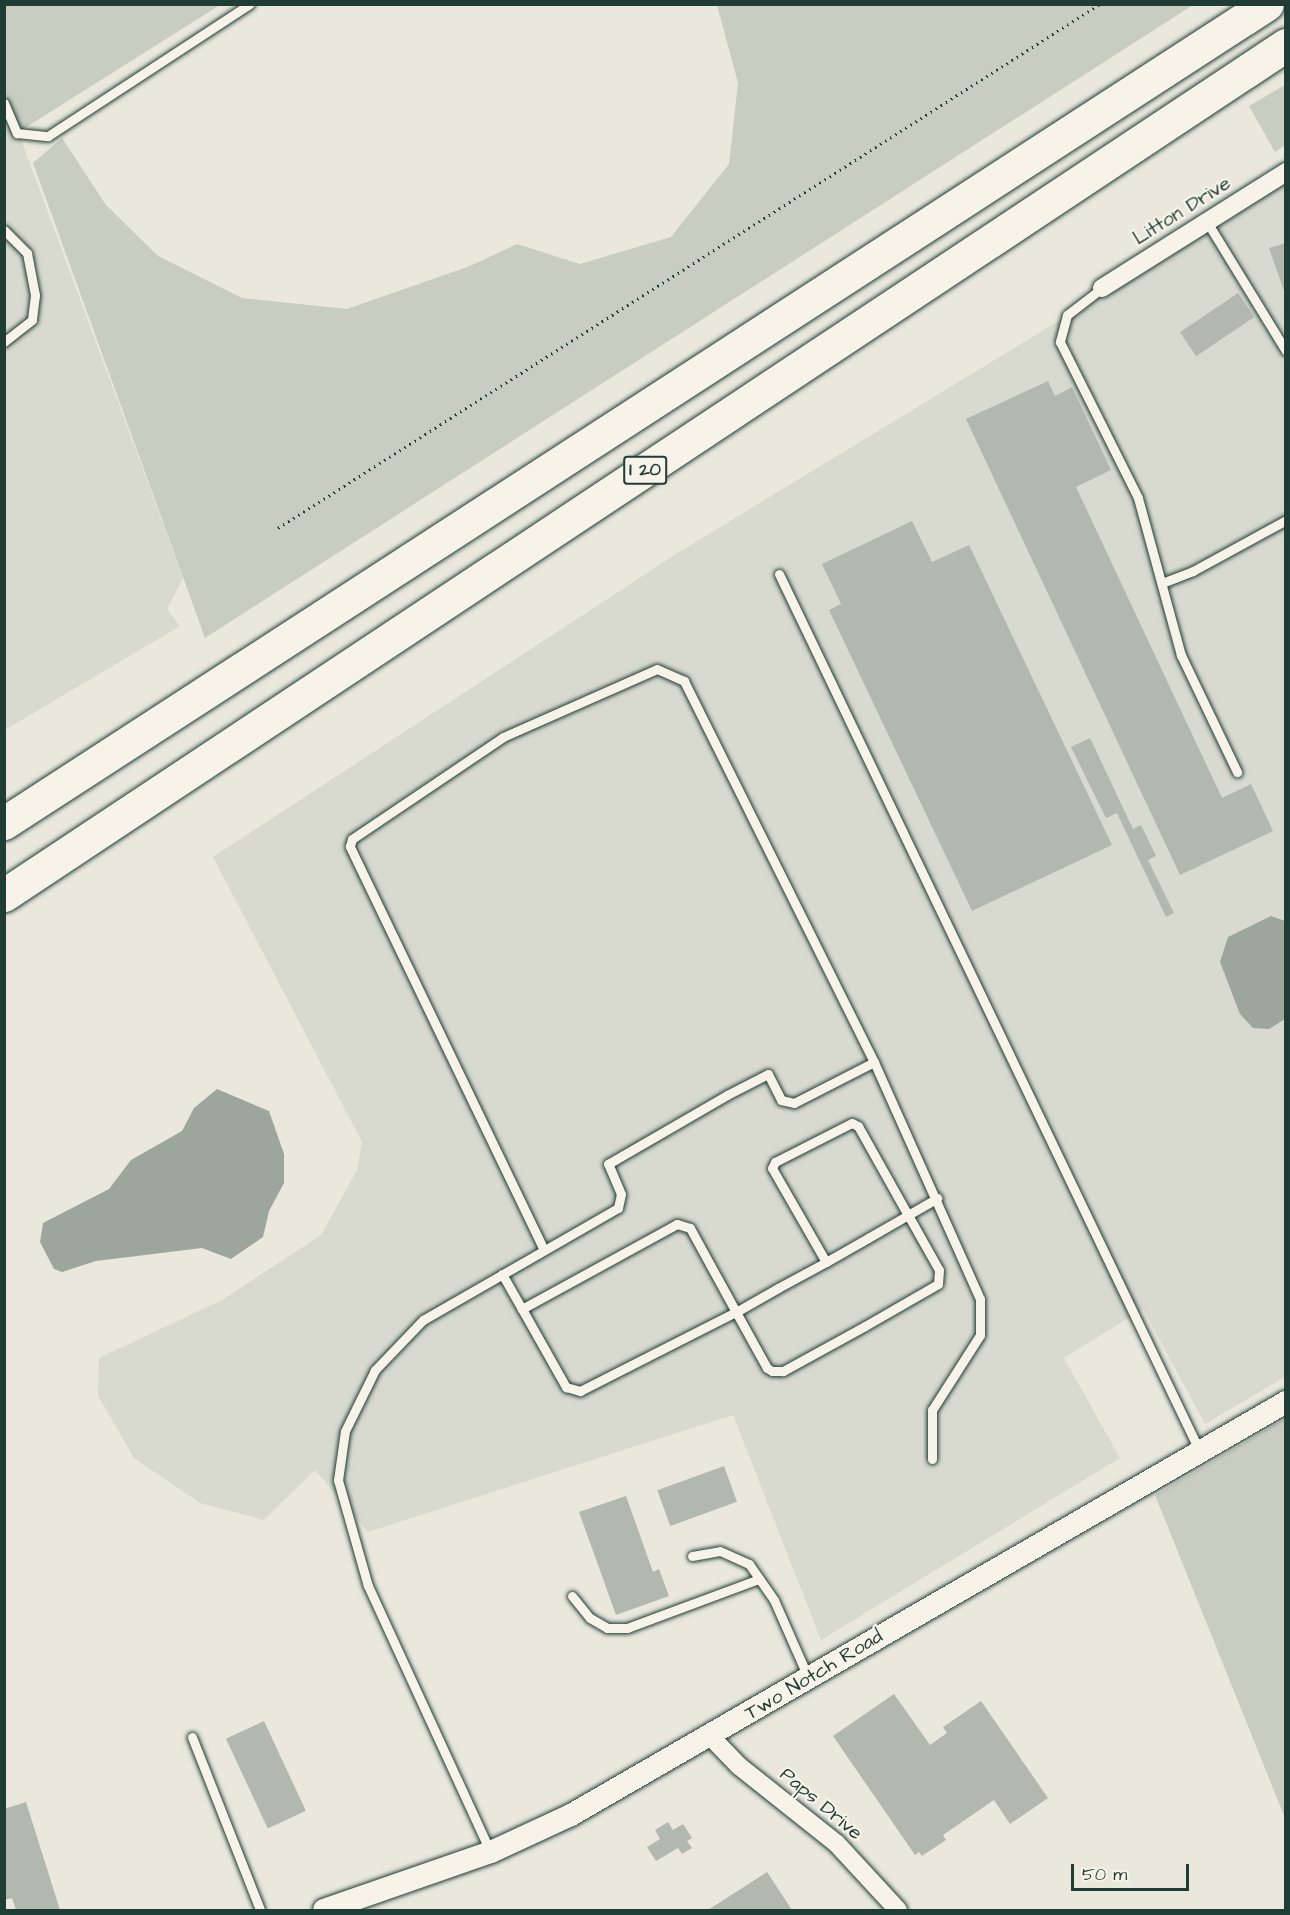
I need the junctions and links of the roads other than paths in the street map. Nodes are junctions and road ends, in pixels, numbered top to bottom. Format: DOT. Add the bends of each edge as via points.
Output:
graph roads {
  1 [pos="250,4"];
  2 [pos="1267,4"];
  3 [pos="1286,45"];
  4 [pos="4,103"];
  5 [pos="1286,172"];
  6 [pos="1207,222"];
  7 [pos="4,230"];
  8 [pos="1102,288"];
  9 [pos="4,342"];
  10 [pos="1286,351"];
  11 [pos="1286,520"];
  12 [pos="779,574"];
  13 [pos="1162,584"];
  14 [pos="1237,772"];
  15 [pos="4,823"];
  16 [pos="4,895"];
  17 [pos="874,1062"];
  18 [pos="938,1198"];
  19 [pos="908,1215"];
  20 [pos="544,1250"];
  21 [pos="826,1262"];
  22 [pos="502,1274"];
  23 [pos="522,1309"];
  24 [pos="736,1312"];
  25 [pos="1286,1402"];
  26 [pos="1200,1452"];
  27 [pos="932,1459"];
  28 [pos="692,1556"];
  29 [pos="759,1579"];
  30 [pos="572,1596"];
  31 [pos="808,1677"];
  32 [pos="192,1737"];
  33 [pos="711,1737"];
  34 [pos="491,1852"];
  35 [pos="260,1911"];
  36 [pos="324,1911"];
  37 [pos="898,1911"];
  1 -- 4 [label="lane" via="48,136 17,133"];
  2 -- 15 [label="highway, I 20"];
  3 -- 16 [label="highway, I 20"];
  5 -- 6 [label="street, Litton Drive"];
  6 -- 8 [label="street, Litton Drive"];
  6 -- 10 [label="lane"];
  7 -- 9 [label="lane" via="27,253 35,295 32,320"];
  8 -- 13 [label="lane" via="1067,315 1060,342 1138,498"];
  11 -- 13 [label="lane" via="1194,572"];
  12 -- 26 [label="lane"];
  13 -- 14 [label="lane" via="1181,655"];
  17 -- 18 [label="lane"];
  17 -- 20 [label="lane" via="794,1103 781,1100 768,1074 727,1095 608,1164 621,1194 618,1208"];
  17 -- 20 [label="lane" via="694,694 672,672 657,669 630,679 503,737 352,839 352,854"];
  18 -- 19 [label="lane"];
  18 -- 27 [label="lane" via="981,1299 980,1335 932,1410"];
  19 -- 21 [label="lane"];
  19 -- 21 [label="lane" via="852,1123 775,1162 774,1176"];
  19 -- 24 [label="lane" via="939,1270 938,1284 865,1326 777,1373 767,1368"];
  20 -- 22 [label="lane"];
  21 -- 24 [label="lane"];
  22 -- 23 [label="lane"];
  22 -- 34 [label="lane" via="423,1320 375,1370 345,1431 338,1480 368,1586"];
  23 -- 24 [label="lane" via="573,1391"];
  23 -- 24 [label="lane" via="677,1224 690,1228"];
  25 -- 26 [label="street, Two Notch Road"];
  26 -- 31 [label="street, Two Notch Road"];
  28 -- 29 [label="lane" via="720,1551 748,1564"];
  29 -- 30 [label="lane" via="627,1628 599,1623"];
  29 -- 31 [label="lane" via="774,1600"];
  31 -- 33 [label="street, Two Notch Road"];
  32 -- 35 [label="lane"];
  33 -- 34 [label="street, Two Notch Road" via="571,1815"];
  33 -- 37 [label="street, Paps Drive" via="739,1766 837,1844"];
  34 -- 36 [label="street, Two Notch Road"];
}
